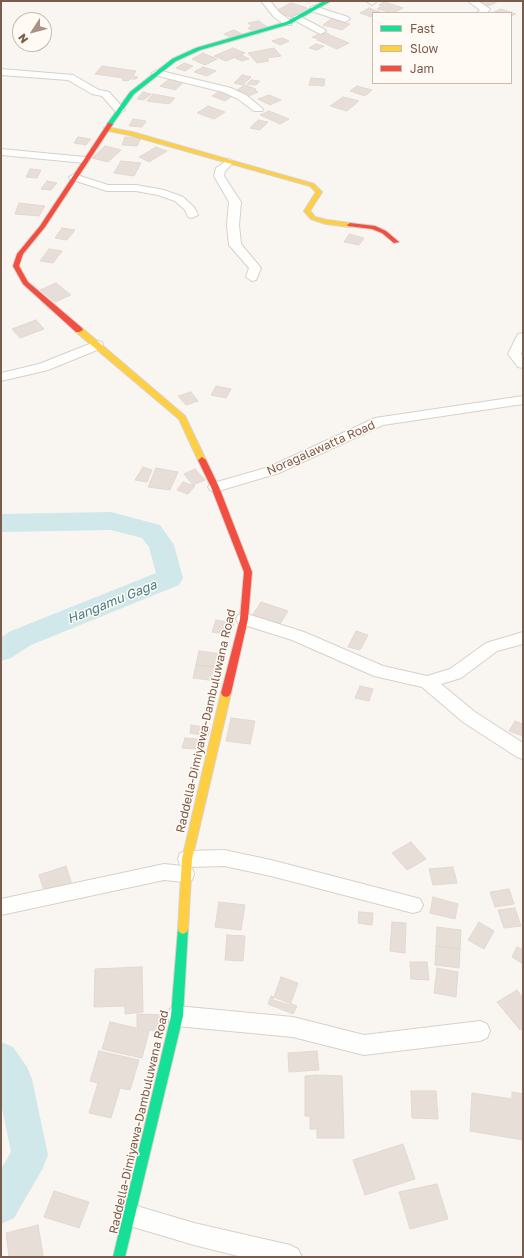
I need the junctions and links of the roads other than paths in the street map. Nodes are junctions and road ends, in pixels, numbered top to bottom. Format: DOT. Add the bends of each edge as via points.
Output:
graph roads {
  1 [pos="264,1"];
  2 [pos="328,1"];
  3 [pos="472,1"];
  4 [pos="314,9"];
  5 [pos="483,12"];
  6 [pos="297,18"];
  7 [pos="345,19"];
  8 [pos="288,23"];
  9 [pos="321,31"];
  10 [pos="1,72"];
  11 [pos="157,73"];
  12 [pos="258,109"];
  13 [pos="120,110"];
  14 [pos="106,129"];
  15 [pos="1,152"];
  16 [pos="85,160"];
  17 [pos="229,162"];
  18 [pos="74,177"];
  19 [pos="192,215"];
  20 [pos="396,242"];
  21 [pos="252,277"];
  22 [pos="523,337"];
  23 [pos="97,345"];
  24 [pos="523,364"];
  25 [pos="1,378"];
  26 [pos="523,400"];
  27 [pos="215,487"];
  28 [pos="244,618"];
  29 [pos="523,638"];
  30 [pos="428,682"];
  31 [pos="523,752"];
  32 [pos="186,866"];
  33 [pos="413,905"];
  34 [pos="1,907"];
  35 [pos="178,1016"];
  36 [pos="480,1031"];
  37 [pos="130,1215"];
  38 [pos="119,1257"];
  39 [pos="290,1257"];
  1 -- 8 [label="street"];
  2 -- 4 [label="street, Raddella-Dimiyawa-Dambuluwana Road"];
  3 -- 5 [label="street" via="485,10"];
  4 -- 6 [label="street, Raddella-Dimiyawa-Dambuluwana Road"];
  4 -- 7 [label="street"];
  6 -- 8 [label="street, Raddella-Dimiyawa-Dambuluwana Road"];
  6 -- 9 [label="street"];
  8 -- 11 [label="street, Raddella-Dimiyawa-Dambuluwana Road" via="198,49 174,60"];
  10 -- 13 [label="street" via="70,78 105,94"];
  11 -- 12 [label="street" via="227,90"];
  11 -- 13 [label="street, Raddella-Dimiyawa-Dambuluwana Road" via="132,93"];
  13 -- 14 [label="street, Raddella-Dimiyawa-Dambuluwana Road"];
  14 -- 16 [label="street, Raddella-Dimiyawa-Dambuluwana Road"];
  14 -- 17 [label="street" via="130,133"];
  15 -- 16 [label="street"];
  16 -- 18 [label="street, Raddella-Dimiyawa-Dambuluwana Road"];
  17 -- 20 [label="street" via="312,185 319,192 307,211 313,218 326,222 373,227"];
  17 -- 21 [label="street" via="220,170 219,176 235,202 235,245 255,268"];
  18 -- 19 [label="street" via="106,188 136,188 160,192 179,199 190,209"];
  18 -- 23 [label="street, Raddella-Dimiyawa-Dambuluwana Road" via="20,254 16,266 25,283"];
  22 -- 24 [label="street" via="514,354"];
  23 -- 25 [label="street" via="43,367"];
  23 -- 27 [label="street, Raddella-Dimiyawa-Dambuluwana Road" via="182,418"];
  26 -- 27 [label="street, Noragalawatta Road" via="380,421 274,470"];
  27 -- 28 [label="street, Raddella-Dimiyawa-Dambuluwana Road" via="248,572"];
  28 -- 30 [label="street" via="298,636 380,672"];
  28 -- 32 [label="street, Raddella-Dimiyawa-Dambuluwana Road"];
  29 -- 30 [label="street" via="492,646 455,674"];
  30 -- 31 [label="street" via="469,717"];
  32 -- 33 [label="street" via="224,858"];
  32 -- 34 [label="street"];
  32 -- 35 [label="street, Raddella-Dimiyawa-Dambuluwana Road"];
  35 -- 36 [label="street" via="293,1027 364,1045"];
  35 -- 37 [label="street, Raddella-Dimiyawa-Dambuluwana Road"];
  37 -- 38 [label="street, Raddella-Dimiyawa-Dambuluwana Road"];
  37 -- 39 [label="street" via="194,1234"];
}
